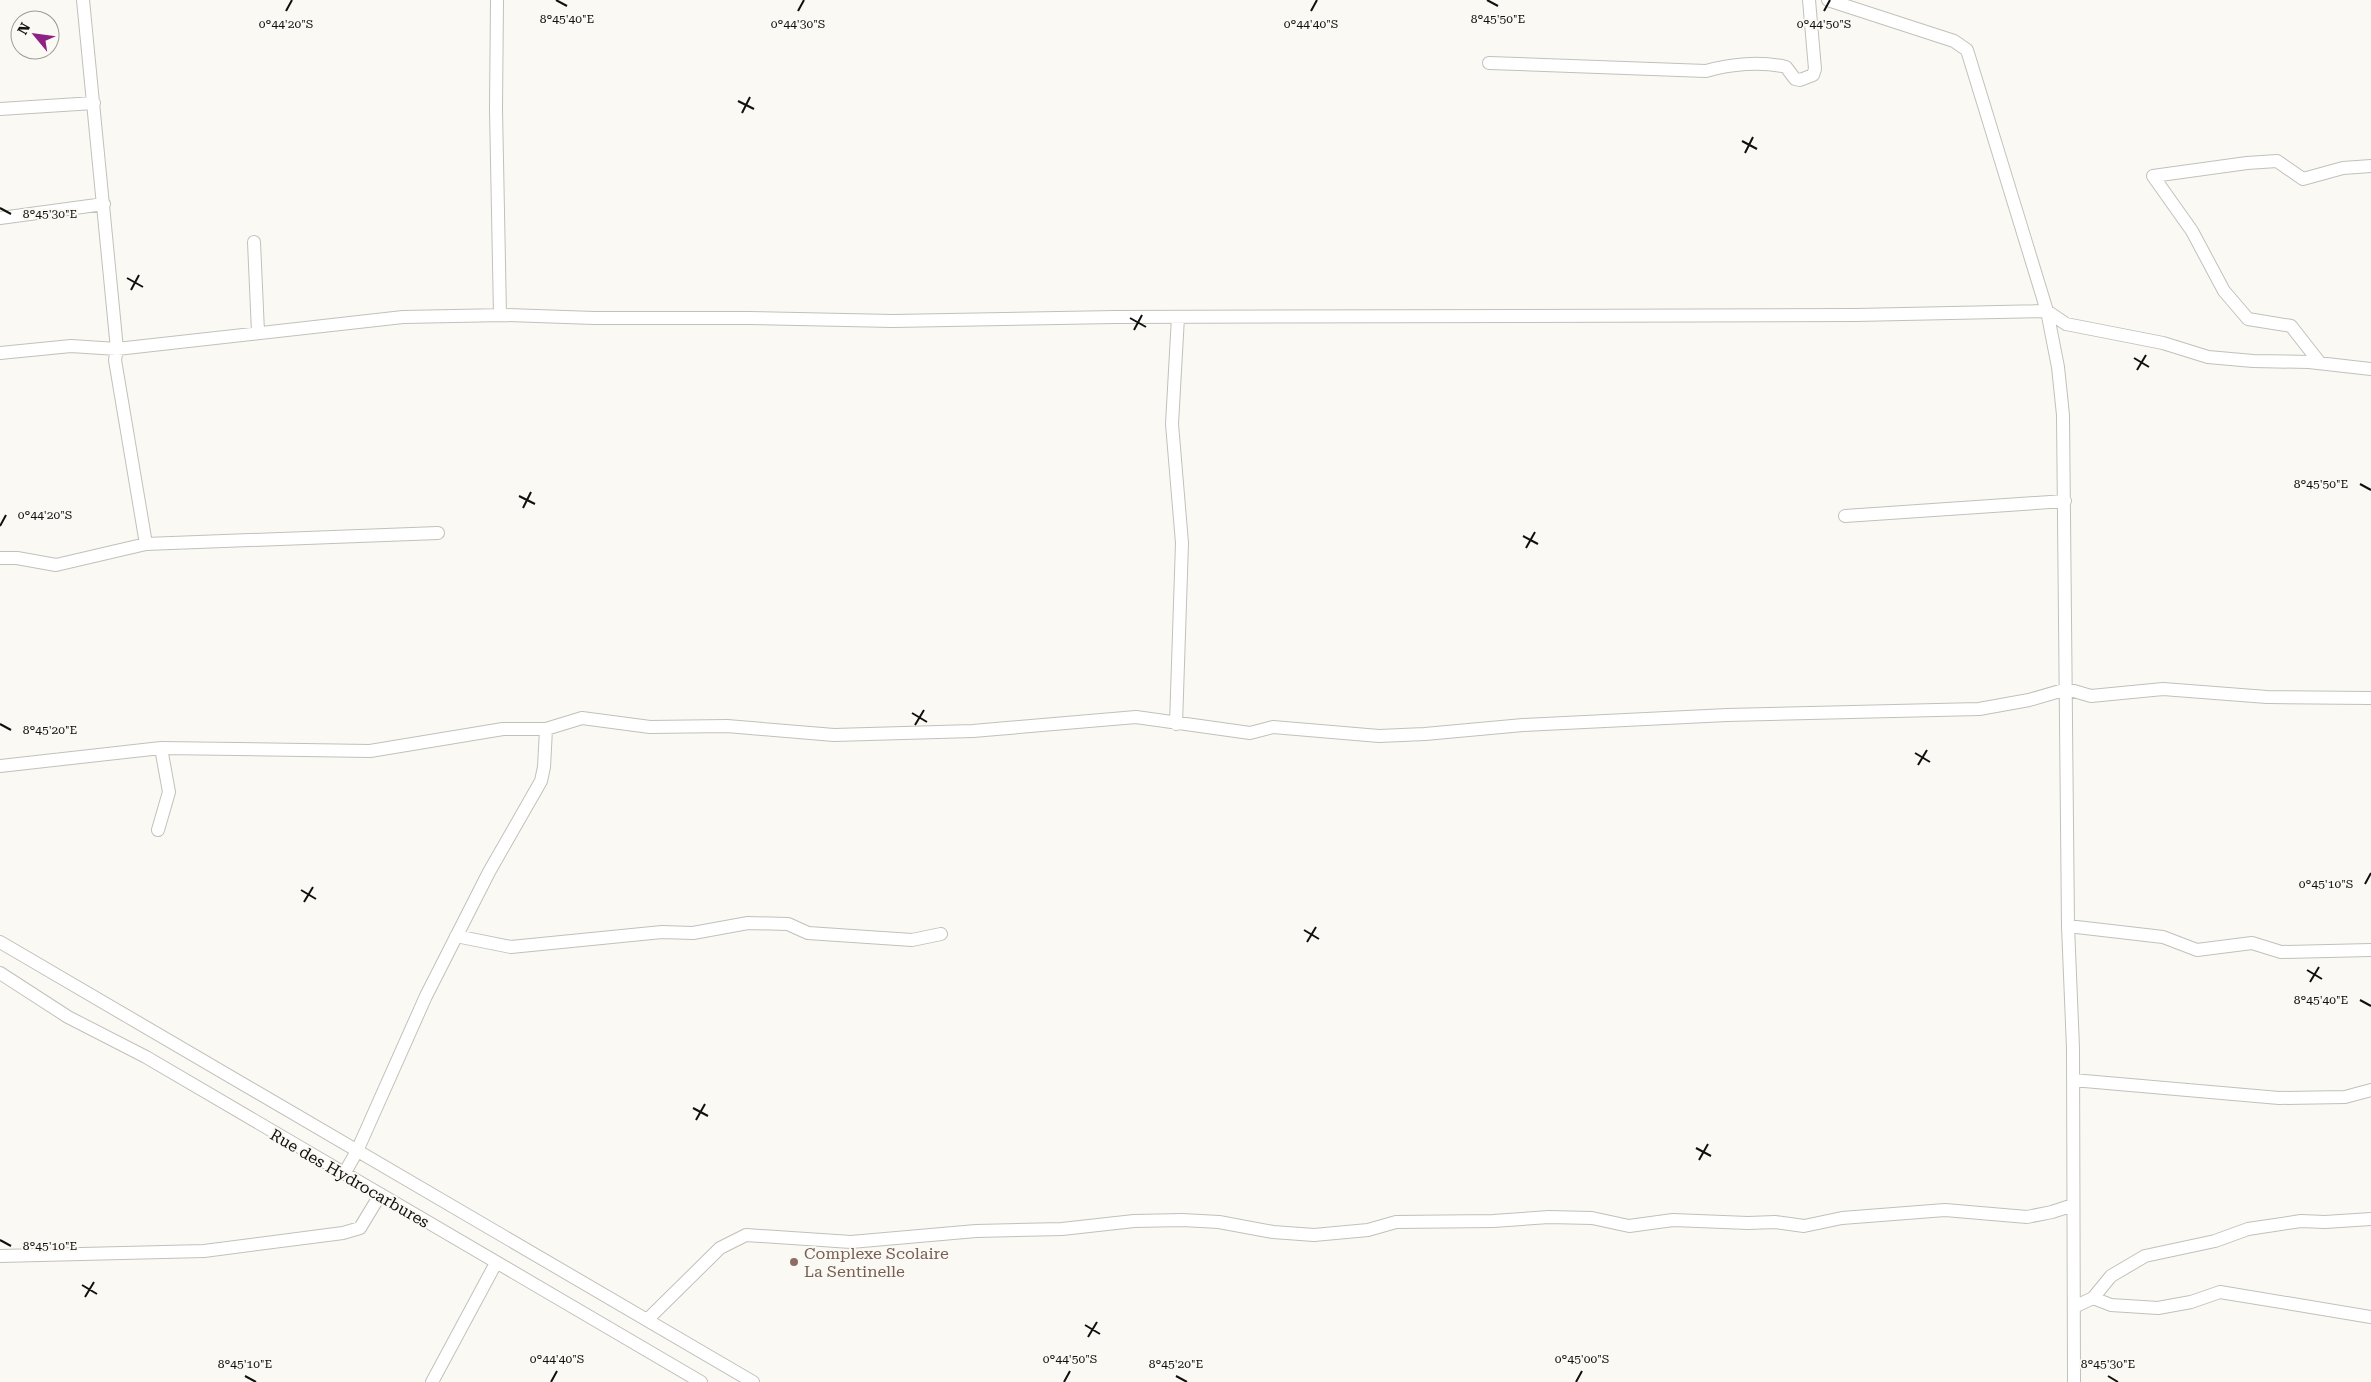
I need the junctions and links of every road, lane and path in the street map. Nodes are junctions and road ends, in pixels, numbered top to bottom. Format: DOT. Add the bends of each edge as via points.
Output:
graph roads {
  1 [pos="83,0"];
  2 [pos="497,0"];
  3 [pos="1809,0"];
  4 [pos="1828,0"];
  5 [pos="1488,62"];
  6 [pos="94,103"];
  7 [pos="0,109"];
  8 [pos="2371,166"];
  9 [pos="104,204"];
  10 [pos="0,218"];
  11 [pos="254,242"];
  12 [pos="2047,311"];
  13 [pos="500,316"];
  14 [pos="1178,316"];
  15 [pos="258,332"];
  16 [pos="117,349"];
  17 [pos="0,353"];
  18 [pos="2320,363"];
  19 [pos="2371,369"];
  20 [pos="2065,501"];
  21 [pos="1845,516"];
  22 [pos="438,533"];
  23 [pos="146,544"];
  24 [pos="0,558"];
  25 [pos="2067,689"];
  26 [pos="2371,698"];
  27 [pos="1176,724"];
  28 [pos="546,729"];
  29 [pos="161,748"];
  30 [pos="0,766"];
  31 [pos="158,830"];
  32 [pos="2068,926"];
  33 [pos="940,934"];
  34 [pos="456,936"];
  35 [pos="0,942"];
  36 [pos="2371,950"];
  37 [pos="0,973"];
  38 [pos="2072,1080"];
  39 [pos="2371,1090"];
  40 [pos="357,1151"];
  41 [pos="344,1174"];
  42 [pos="380,1195"];
  43 [pos="2073,1205"];
  44 [pos="2371,1220"];
  45 [pos="0,1256"];
  46 [pos="496,1263"];
  47 [pos="2093,1298"];
  48 [pos="2074,1307"];
  49 [pos="2371,1317"];
  50 [pos="647,1320"];
  51 [pos="432,1382"];
  52 [pos="701,1382"];
  53 [pos="753,1382"];
  54 [pos="2074,1382"];
  1 -- 6 [label="street"];
  2 -- 13 [label="street"];
  3 -- 5 [label="street" via="1815,69 1813,76 1800,80 1795,79 1786,67 1768,64 1724,66 1706,71"];
  4 -- 12 [label="street" via="1954,41 1967,50"];
  6 -- 7 [label="street"];
  6 -- 9 [label="street"];
  8 -- 18 [label="street" via="2343,168 2303,180 2277,161 2153,176 2192,231 2224,291 2248,319 2291,326"];
  9 -- 10 [label="street"];
  9 -- 16 [label="street"];
  11 -- 15 [label="street"];
  12 -- 14 [label="street" via="1657,317"];
  12 -- 18 [label="street" via="2066,324 2163,343 2208,357 2253,362"];
  12 -- 20 [label="street" via="2063,415"];
  13 -- 14 [label="street" via="893,321"];
  13 -- 15 [label="street" via="403,317"];
  14 -- 27 [label="street" via="1172,424 1182,543"];
  15 -- 16 [label="street"];
  16 -- 17 [label="street" via="71,346"];
  16 -- 23 [label="street" via="115,360"];
  18 -- 19 [label="street"];
  20 -- 21 [label="street"];
  20 -- 25 [label="street"];
  22 -- 23 [label="street"];
  23 -- 24 [label="street" via="56,565"];
  25 -- 26 [label="street" via="2091,696 2163,689 2267,697"];
  25 -- 27 [label="street" via="1979,709 1707,716 1523,725 1406,735 1378,736 1273,727 1250,733"];
  25 -- 32 [label="street"];
  27 -- 28 [label="street" via="1136,716 973,731 834,735 727,726 650,727 582,718"];
  28 -- 29 [label="street" via="503,729 370,751"];
  28 -- 34 [label="street" via="541,781"];
  29 -- 30 [label="street"];
  29 -- 31 [label="street" via="169,792"];
  32 -- 36 [label="street" via="2156,936 2197,950 2252,943 2281,952"];
  32 -- 38 [label="street"];
  33 -- 34 [label="street" via="912,940 808,933 788,924 748,923 693,933 662,932 511,947"];
  34 -- 40 [label="street"];
  35 -- 40 [label="street"];
  37 -- 41 [label="street, Rue des Hydrocarbures" via="68,1017 146,1056"];
  38 -- 39 [label="street" via="2279,1098 2346,1097"];
  38 -- 43 [label="street"];
  40 -- 41 [label="street"];
  40 -- 50 [label="street"];
  41 -- 42 [label="street, Rue des Hydrocarbures"];
  42 -- 45 [label="street" via="360,1228 344,1233 204,1251"];
  42 -- 46 [label="street, Rue des Hydrocarbures"];
  43 -- 48 [label="street"];
  43 -- 50 [label="street" via="2027,1217 1945,1210 1842,1218 1804,1226 1775,1222 1673,1220 1628,1226 1592,1218 1549,1216 1493,1221 1396,1222 1368,1230 1314,1235 1182,1220 1134,1221 1062,1229 976,1231 851,1242 746,1235 720,1248"];
  44 -- 47 [label="street" via="2301,1221 2248,1229 2215,1241 2145,1256 2111,1276"];
  46 -- 51 [label="street"];
  46 -- 52 [label="street, Rue des Hydrocarbures"];
  47 -- 48 [label="street"];
  47 -- 49 [label="street" via="2111,1304 2158,1308 2220,1292"];
  48 -- 54 [label="street"];
  50 -- 53 [label="street"];
}
